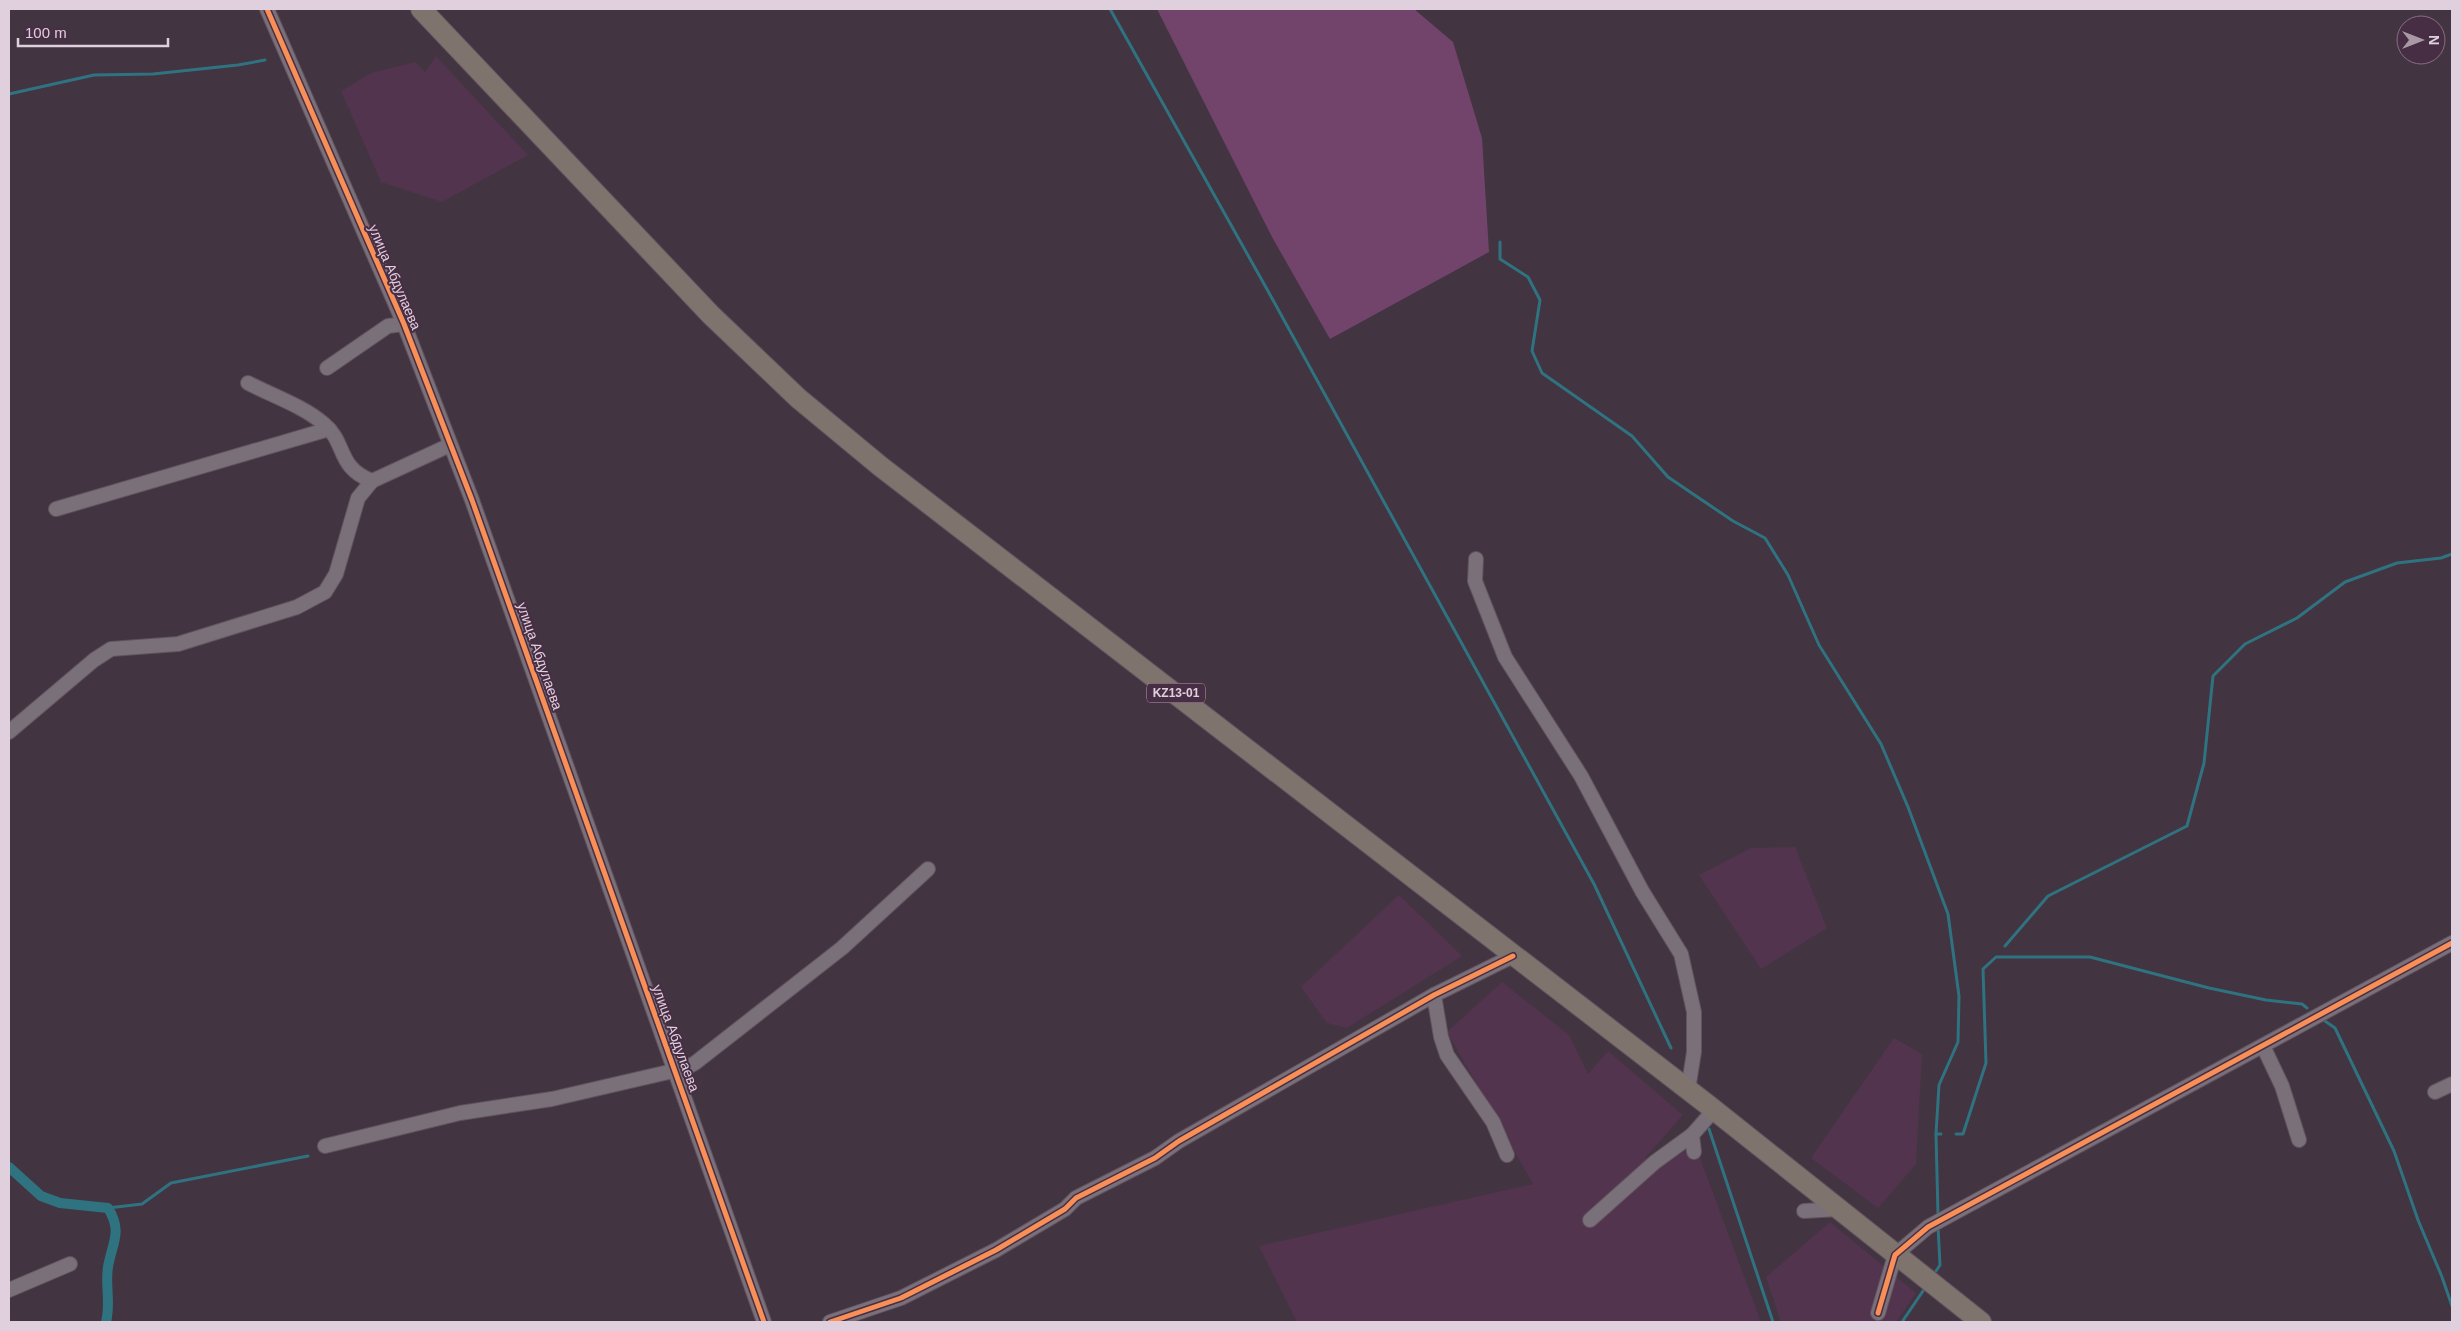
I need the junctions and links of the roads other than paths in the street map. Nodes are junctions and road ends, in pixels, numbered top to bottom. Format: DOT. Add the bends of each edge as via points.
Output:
graph roads {
  1 [pos="267,9"];
  2 [pos="421,9"];
  3 [pos="404,324"];
  4 [pos="327,368"];
  5 [pos="248,383"];
  6 [pos="329,428"];
  7 [pos="450,445"];
  8 [pos="372,481"];
  9 [pos="56,508"];
  10 [pos="1476,559"];
  11 [pos="9,732"];
  12 [pos="928,869"];
  13 [pos="2452,943"];
  14 [pos="1513,956"];
  15 [pos="1434,995"];
  16 [pos="2263,1046"];
  17 [pos="676,1071"];
  18 [pos="2452,1084"];
  19 [pos="1688,1090"];
  20 [pos="2434,1092"];
  21 [pos="1714,1110"];
  22 [pos="1692,1135"];
  23 [pos="2299,1140"];
  24 [pos="325,1146"];
  25 [pos="1694,1152"];
  26 [pos="1507,1155"];
  27 [pos="1838,1209"];
  28 [pos="1804,1211"];
  29 [pos="1590,1220"];
  30 [pos="1895,1255"];
  31 [pos="70,1264"];
  32 [pos="9,1290"];
  33 [pos="1878,1313"];
  34 [pos="764,1322"];
  35 [pos="830,1322"];
  36 [pos="1981,1322"];
  1 -- 3 [label="street, улица Абдулаева"];
  2 -- 14 [label="highway, KZ13-01" via="698,301 798,398 880,466"];
  3 -- 4 [label="street" via="388,326"];
  3 -- 7 [label="street, улица Абдулаева"];
  5 -- 6 [label="street" via="309,414"];
  6 -- 8 [label="street" via="346,464 360,477"];
  6 -- 9 [label="street"];
  7 -- 8 [label="street"];
  7 -- 17 [label="street, улица Абдулаева"];
  8 -- 11 [label="street" via="358,498 336,574 325,592 297,607 178,644 111,649"];
  10 -- 19 [label="street" via="1475,580 1505,657 1581,776 1642,892 1681,954 1694,1012 1694,1052"];
  12 -- 17 [label="street" via="842,948 695,1063"];
  13 -- 16 [label="street"];
  14 -- 15 [label="street"];
  14 -- 19 [label="highway, KZ13-01"];
  15 -- 26 [label="street" via="1447,1055 1493,1122"];
  15 -- 35 [label="street" via="1179,1141 1155,1158 1076,1198 1066,1209 996,1250 901,1298"];
  16 -- 23 [label="street" via="2282,1086"];
  16 -- 30 [label="street" via="1928,1226"];
  17 -- 24 [label="street" via="552,1099 460,1113"];
  17 -- 34 [label="street, улица Абдулаева"];
  18 -- 20 [label="street"];
  19 -- 21 [label="highway, KZ13-01"];
  21 -- 22 [label="street"];
  21 -- 27 [label="highway, KZ13-01"];
  22 -- 25 [label="street"];
  22 -- 29 [label="street" via="1655,1162"];
  27 -- 28 [label="street"];
  27 -- 30 [label="highway, KZ13-01"];
  30 -- 33 [label="street"];
  30 -- 36 [label="highway, KZ13-01"];
  31 -- 32 [label="street"];
}
